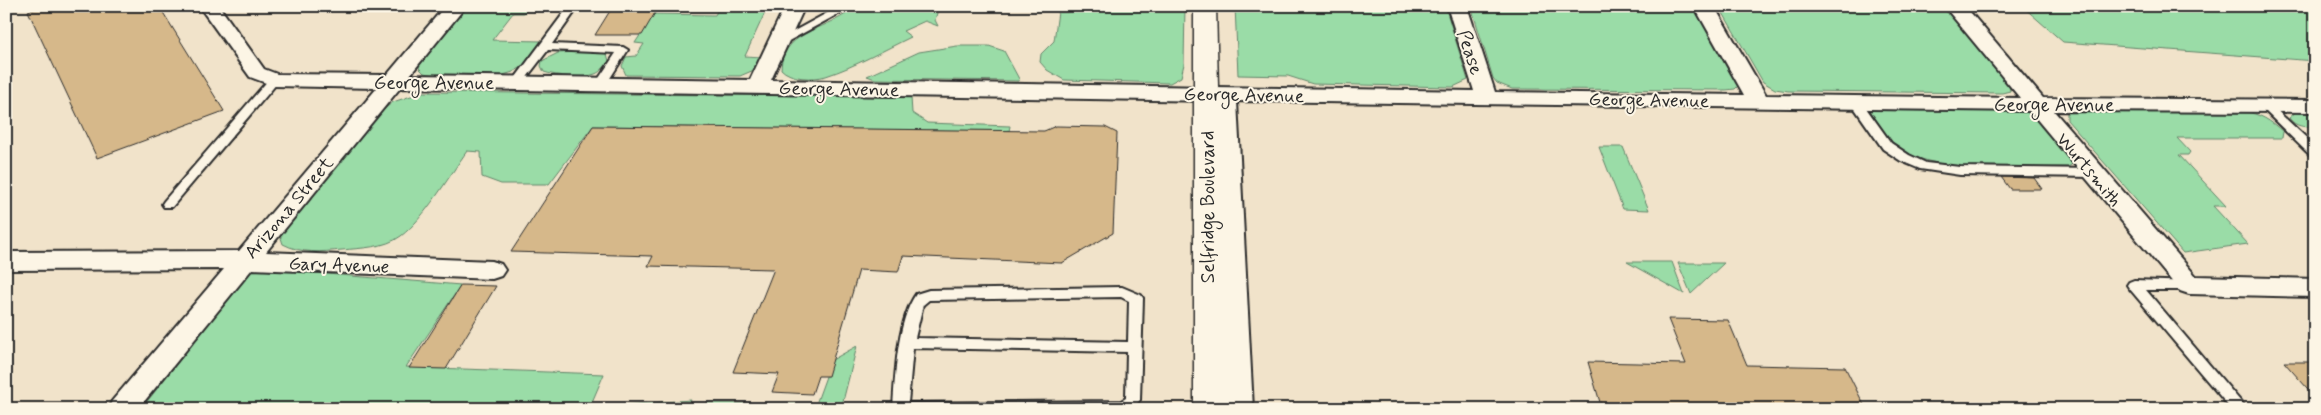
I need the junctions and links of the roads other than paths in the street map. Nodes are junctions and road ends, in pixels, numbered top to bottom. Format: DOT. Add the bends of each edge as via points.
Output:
graph roads {
  1 [pos="209,6"];
  2 [pos="456,6"];
  3 [pos="574,6"];
  4 [pos="795,6"];
  5 [pos="848,6"];
  6 [pos="1205,6"];
  7 [pos="1457,6"];
  8 [pos="1704,6"];
  9 [pos="1954,6"];
  10 [pos="779,42"];
  11 [pos="545,48"];
  12 [pos="274,80"];
  13 [pos="393,82"];
  14 [pos="517,83"];
  15 [pos="601,84"];
  16 [pos="758,86"];
  17 [pos="1216,94"];
  18 [pos="1486,97"];
  19 [pos="1758,100"];
  20 [pos="1857,103"];
  21 [pos="2033,103"];
  22 [pos="2266,106"];
  23 [pos="2315,106"];
  24 [pos="2315,153"];
  25 [pos="2093,174"];
  26 [pos="168,204"];
  27 [pos="244,260"];
  28 [pos="6,261"];
  29 [pos="492,270"];
  30 [pos="2189,285"];
  31 [pos="2315,288"];
  32 [pos="1134,347"];
  33 [pos="905,349"];
  34 [pos="122,409"];
  35 [pos="900,409"];
  36 [pos="1210,409"];
  37 [pos="1239,409"];
  38 [pos="2240,409"];
  1 -- 12 [label="street, George Avenue" via="256,74"];
  2 -- 13 [label="street, Arizona Street"];
  3 -- 11 [label="lane"];
  4 -- 10 [label="street"];
  5 -- 10 [label="lane"];
  6 -- 17 [label="street, Selfridge Boulevard"];
  7 -- 18 [label="street, Pease"];
  8 -- 19 [label="street"];
  9 -- 21 [label="street, Wurtsmith"];
  10 -- 16 [label="street"];
  11 -- 14 [label="lane"];
  11 -- 15 [label="lane" via="623,50"];
  12 -- 13 [label="street, George Avenue"];
  12 -- 26 [label="lane"];
  13 -- 14 [label="street, George Avenue"];
  13 -- 27 [label="street, Arizona Street"];
  14 -- 15 [label="street, George Avenue"];
  15 -- 16 [label="street, George Avenue"];
  16 -- 17 [label="street, George Avenue"];
  17 -- 18 [label="street, George Avenue"];
  17 -- 36 [label="street, Selfridge Boulevard" via="1207,269"];
  17 -- 37 [label="street"];
  18 -- 19 [label="street, George Avenue"];
  19 -- 20 [label="street, George Avenue"];
  20 -- 21 [label="street, George Avenue"];
  20 -- 25 [label="lane" via="1887,146 1924,166 1960,171"];
  21 -- 22 [label="street, George Avenue"];
  21 -- 25 [label="street, Wurtsmith"];
  22 -- 23 [label="street, George Avenue"];
  22 -- 24 [label="lane"];
  25 -- 30 [label="street, Wurtsmith"];
  27 -- 28 [label="street, Gary Avenue"];
  27 -- 29 [label="street, Gary Avenue"];
  27 -- 34 [label="street, Arizona Street"];
  30 -- 31 [label="street"];
  30 -- 38 [label="lane" via="2134,285"];
  32 -- 33 [label="lane"];
  32 -- 33 [label="lane" via="1136,298 1122,292 921,297 916,304"];
  32 -- 35 [label="lane" via="1133,400 1124,407"];
  33 -- 35 [label="lane"];
}
